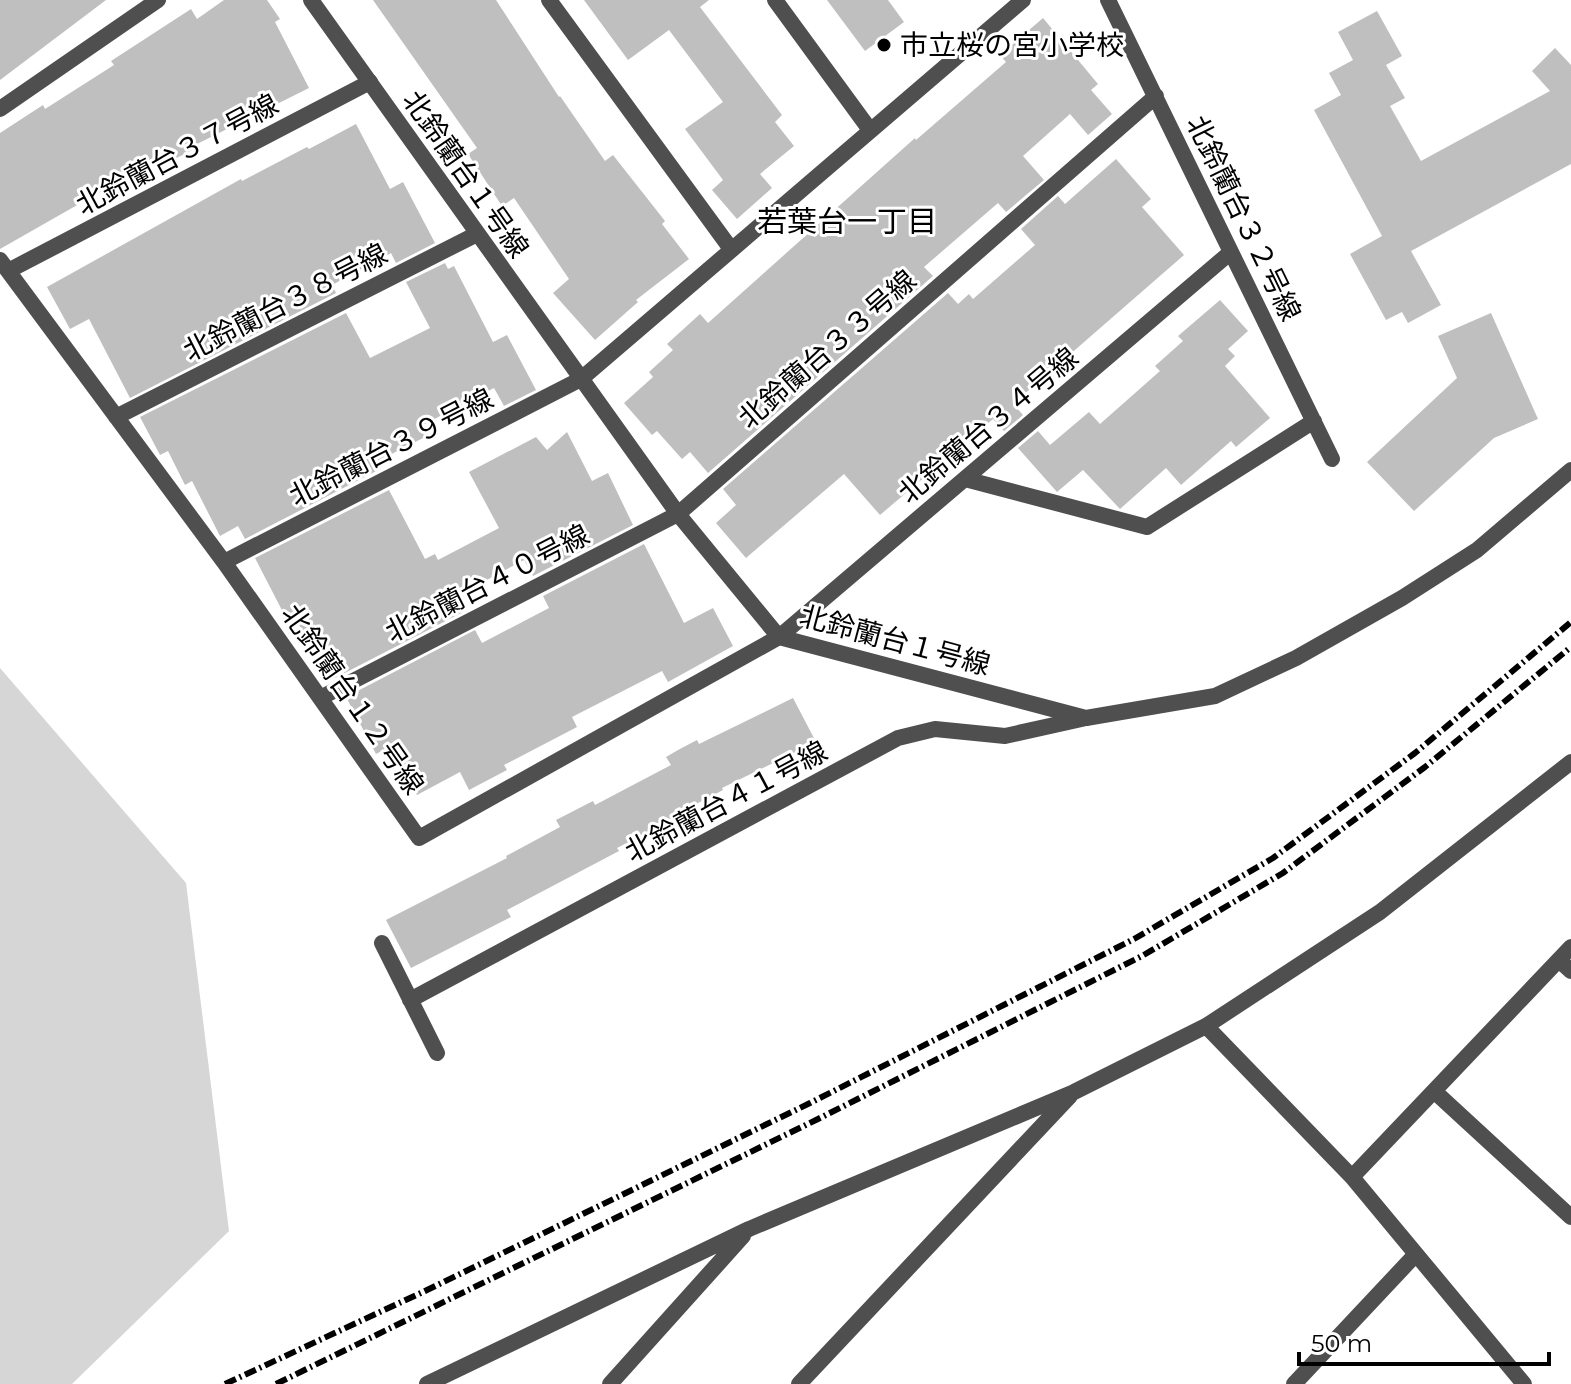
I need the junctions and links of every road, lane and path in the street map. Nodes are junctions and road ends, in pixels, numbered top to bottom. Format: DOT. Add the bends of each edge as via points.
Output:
graph roads {
  1 [pos="158,0"];
  2 [pos="311,0"];
  3 [pos="549,0"];
  4 [pos="775,0"];
  5 [pos="1023,0"];
  6 [pos="1108,0"];
  7 [pos="370,82"];
  8 [pos="1156,96"];
  9 [pos="0,109"];
  10 [pos="870,130"];
  11 [pos="477,234"];
  12 [pos="731,249"];
  13 [pos="1231,252"];
  14 [pos="4,265"];
  15 [pos="581,379"];
  16 [pos="116,417"];
  17 [pos="1314,421"];
  18 [pos="1332,459"];
  19 [pos="1571,470"];
  20 [pos="965,479"];
  21 [pos="678,514"];
  22 [pos="224,562"];
  23 [pos="779,637"];
  24 [pos="320,698"];
  25 [pos="1086,718"];
  26 [pos="1571,762"];
  27 [pos="382,943"];
  28 [pos="1571,947"];
  29 [pos="1565,965"];
  30 [pos="410,1000"];
  31 [pos="1206,1026"];
  32 [pos="437,1053"];
  33 [pos="1434,1091"];
  34 [pos="1074,1092"];
  35 [pos="1352,1177"];
  36 [pos="1571,1217"];
  37 [pos="749,1229"];
  38 [pos="1416,1254"];
  39 [pos="427,1384"];
  40 [pos="610,1384"];
  41 [pos="799,1384"];
  42 [pos="1294,1384"];
  43 [pos="1524,1384"];
  1 -- 9 [label="street"];
  2 -- 7 [label="street, 北鈴蘭台１号線"];
  3 -- 12 [label="street"];
  4 -- 10 [label="street"];
  5 -- 10 [label="street, 北鈴蘭台３９号線"];
  6 -- 8 [label="street, 北鈴蘭台３２号線"];
  7 -- 11 [label="street, 北鈴蘭台１号線"];
  7 -- 14 [label="street, 北鈴蘭台３７号線"];
  8 -- 13 [label="street, 北鈴蘭台３２号線"];
  8 -- 21 [label="street, 北鈴蘭台３３号線"];
  10 -- 12 [label="street, 北鈴蘭台３９号線"];
  11 -- 15 [label="street, 北鈴蘭台１号線"];
  11 -- 16 [label="street, 北鈴蘭台３８号線"];
  12 -- 15 [label="street, 北鈴蘭台３９号線"];
  13 -- 17 [label="street, 北鈴蘭台３２号線"];
  13 -- 20 [label="street, 北鈴蘭台３４号線"];
  14 -- 16 [label="street, 北鈴蘭台１２号線"];
  15 -- 21 [label="street, 北鈴蘭台１号線"];
  15 -- 22 [label="street, 北鈴蘭台３９号線"];
  16 -- 22 [label="street, 北鈴蘭台１２号線"];
  17 -- 18 [label="street, 北鈴蘭台３２号線"];
  17 -- 20 [label="street" via="1147,527"];
  19 -- 25 [label="street, 北鈴蘭台１号線" via="1477,550 1296,658 1215,696"];
  20 -- 23 [label="street, 北鈴蘭台３４号線"];
  21 -- 23 [label="street, 北鈴蘭台１号線"];
  21 -- 24 [label="street, 北鈴蘭台４０号線"];
  22 -- 24 [label="street, 北鈴蘭台１２号線"];
  23 -- 24 [label="street, 北鈴蘭台１２号線" via="419,838"];
  23 -- 25 [label="street, 北鈴蘭台１号線"];
  25 -- 30 [label="street, 北鈴蘭台４１号線" via="1005,736 935,729 898,738"];
  26 -- 31 [label="street" via="1380,912"];
  27 -- 30 [label="street"];
  28 -- 29 [label="street"];
  29 -- 33 [label="street"];
  30 -- 32 [label="street"];
  31 -- 34 [label="street"];
  31 -- 35 [label="street"];
  33 -- 35 [label="street"];
  33 -- 36 [label="street"];
  34 -- 37 [label="street"];
  34 -- 41 [label="street"];
  35 -- 38 [label="street"];
  37 -- 39 [label="street"];
  37 -- 40 [label="street"];
  38 -- 42 [label="street"];
  38 -- 43 [label="street"];
}
